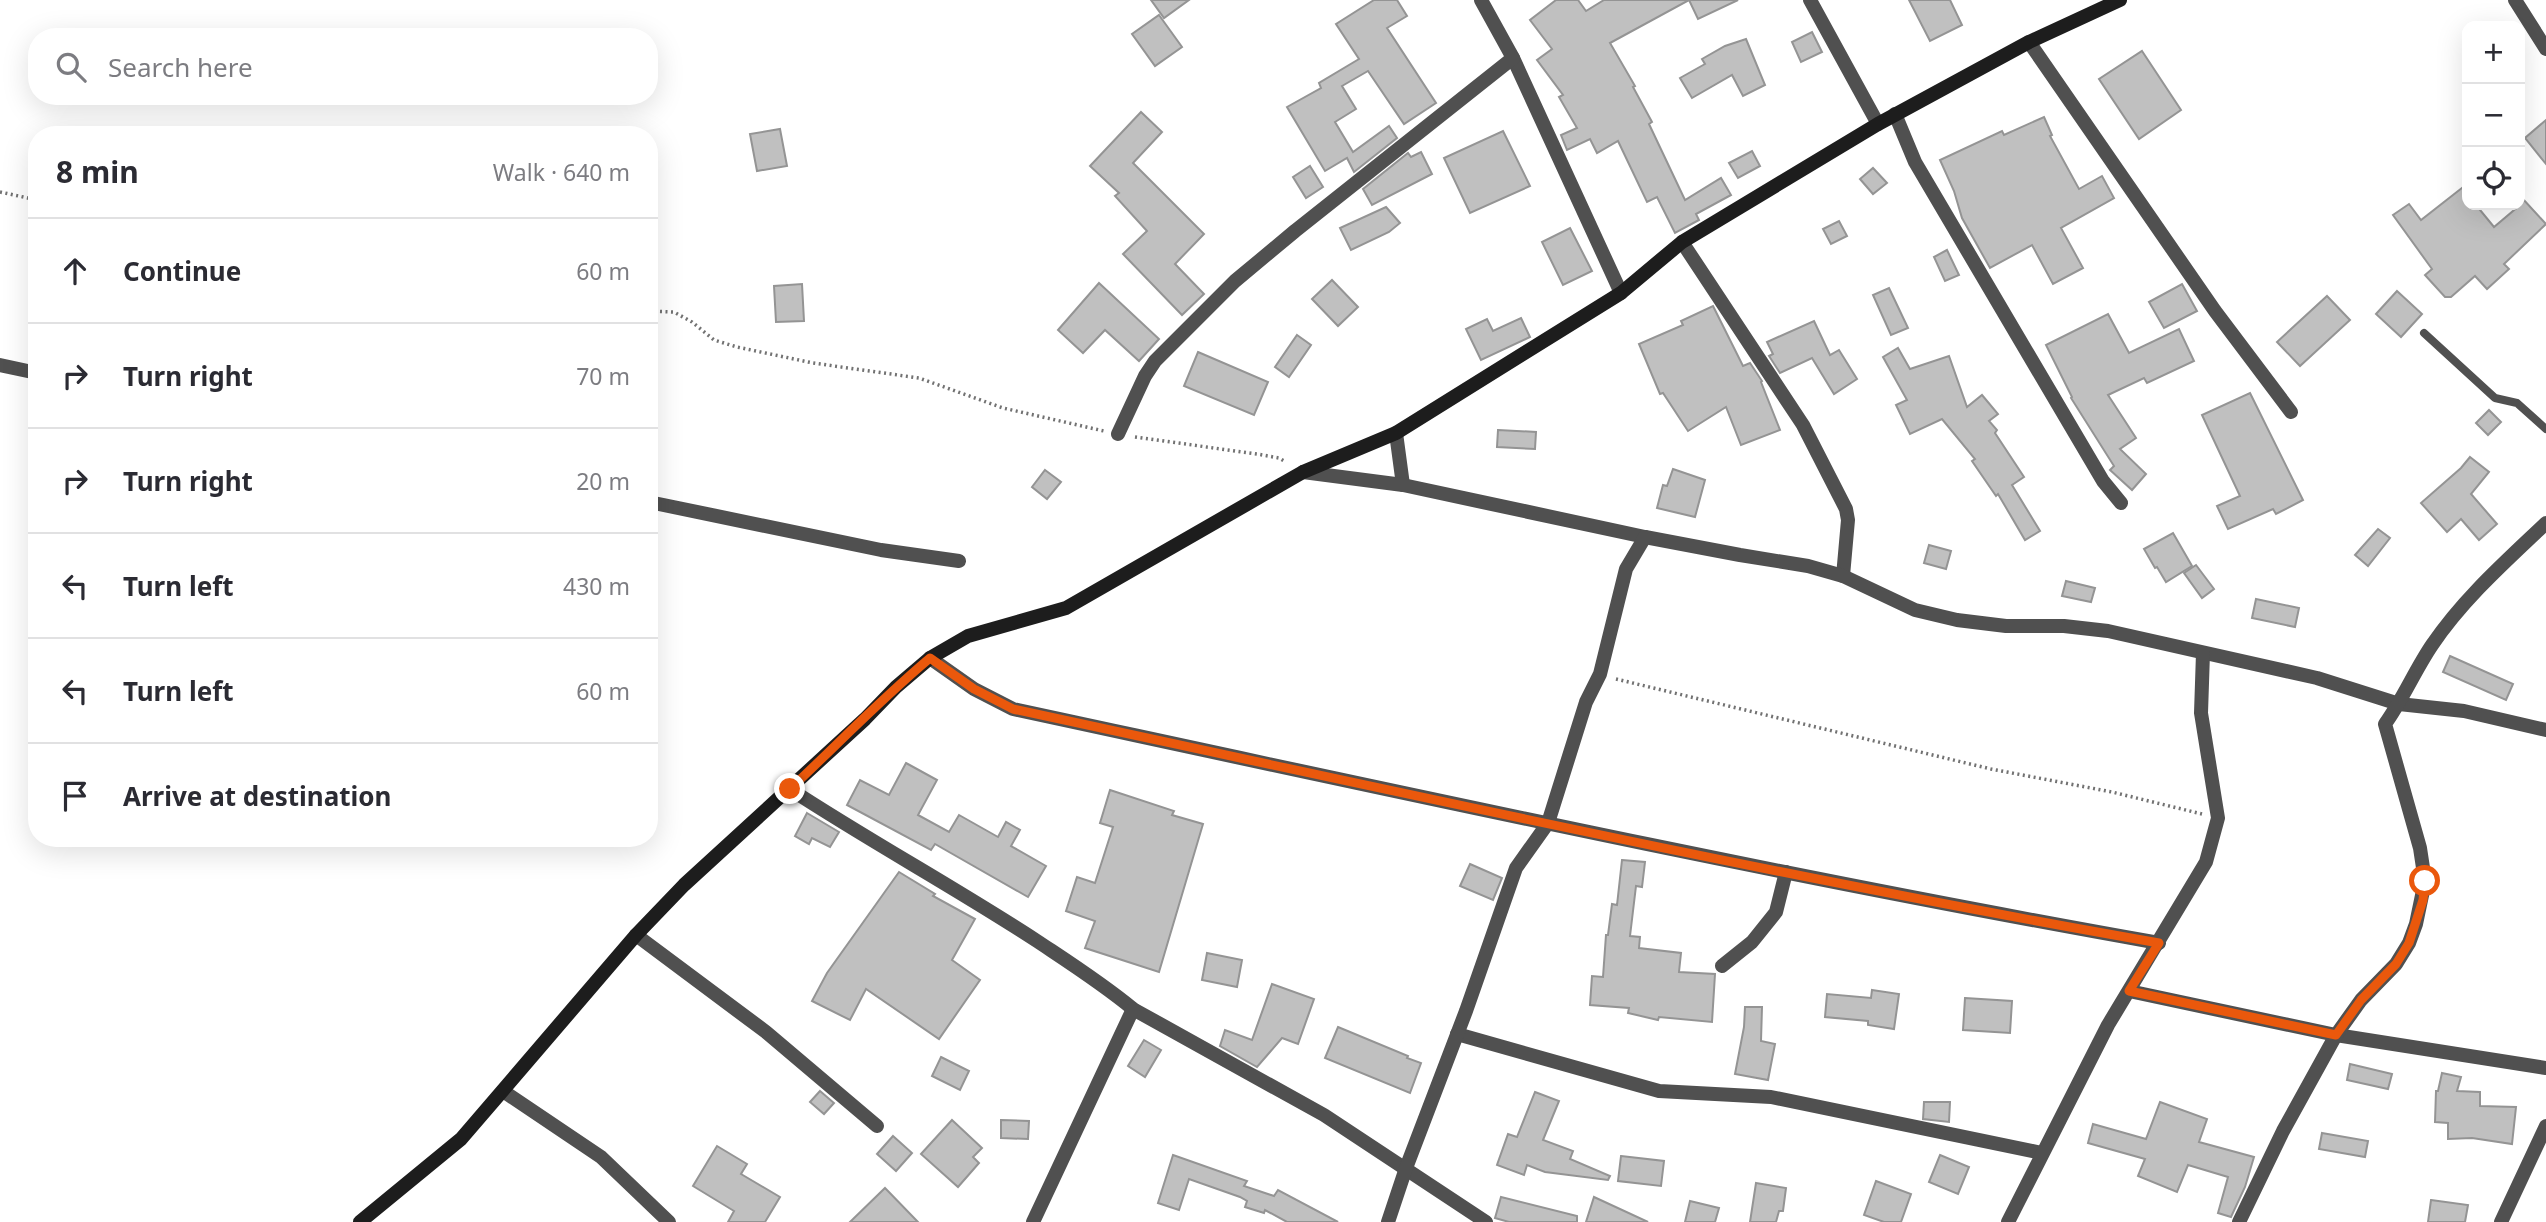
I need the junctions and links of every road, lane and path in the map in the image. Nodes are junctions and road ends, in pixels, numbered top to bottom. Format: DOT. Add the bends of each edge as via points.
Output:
graph roads {
  1 [pos="1481,0"];
  2 [pos="1810,0"];
  3 [pos="2120,0"];
  4 [pos="2515,0"];
  5 [pos="2029,42"];
  6 [pos="2546,49"];
  7 [pos="1513,58"];
  8 [pos="1895,114"];
  9 [pos="1878,124"];
  10 [pos="0,192"];
  11 [pos="28,198"];
  12 [pos="1682,242"];
  13 [pos="1621,293"];
  14 [pos="658,311"];
  15 [pos="2424,333"];
  16 [pos="0,365"];
  17 [pos="28,371"];
  18 [pos="2291,412"];
  19 [pos="2546,429"];
  20 [pos="1396,433"];
  21 [pos="1118,434"];
  22 [pos="1303,472"];
  23 [pos="1403,485"];
  24 [pos="2120,503"];
  25 [pos="658,504"];
  26 [pos="2546,523"];
  27 [pos="1645,537"];
  28 [pos="958,561"];
  29 [pos="1843,576"];
  30 [pos="2203,653"];
  31 [pos="930,658"];
  32 [pos="1600,674"];
  33 [pos="2399,704"];
  34 [pos="2546,730"];
  35 [pos="790,789"];
  36 [pos="2218,818"];
  37 [pos="1548,824"];
  38 [pos="1786,872"];
  39 [pos="636,935"];
  40 [pos="2159,943"];
  41 [pos="1722,966"];
  42 [pos="2129,991"];
  43 [pos="1133,1009"];
  44 [pos="1457,1034"];
  45 [pos="2336,1035"];
  46 [pos="2546,1069"];
  47 [pos="503,1091"];
  48 [pos="877,1126"];
  49 [pos="2546,1126"];
  50 [pos="2042,1153"];
  51 [pos="1406,1168"];
  52 [pos="360,1222"];
  53 [pos="670,1222"];
  54 [pos="1032,1222"];
  55 [pos="1388,1222"];
  56 [pos="1486,1222"];
  57 [pos="2008,1222"];
  58 [pos="2239,1222"];
  59 [pos="2501,1222"];
  1 -- 7 [label="street"];
  2 -- 9 [label="street"];
  3 -- 5 [label="street"];
  4 -- 6 [label="street"];
  5 -- 8 [label="street"];
  5 -- 18 [label="street" via="2215,311"];
  7 -- 13 [label="street"];
  7 -- 21 [label="street" via="1235,281 1155,361"];
  8 -- 9 [label="street"];
  8 -- 24 [label="street" via="1915,162 2102,481"];
  9 -- 12 [label="street"];
  10 -- 11 [label="path"];
  12 -- 13 [label="street"];
  12 -- 29 [label="street" via="1803,425 1846,509"];
  13 -- 20 [label="street"];
  14 -- 21 [label="path" via="674,312 715,340 737,347 919,378 1003,408"];
  15 -- 19 [label="lane" via="2495,398 2517,403"];
  16 -- 17 [label="street"];
  20 -- 22 [label="street"];
  20 -- 23 [label="street"];
  21 -- 22 [label="path" via="1279,458"];
  22 -- 23 [label="street"];
  22 -- 31 [label="street" via="1066,608 968,636"];
  23 -- 27 [label="street"];
  25 -- 28 [label="street" via="881,550"];
  26 -- 33 [label="street" via="2473,594 2432,645"];
  27 -- 29 [label="street"];
  27 -- 32 [label="street" via="1626,569"];
  29 -- 30 [label="street" via="1915,610 1956,620 2108,631"];
  30 -- 33 [label="street" via="2316,678"];
  30 -- 36 [label="street" via="2201,713"];
  31 -- 35 [label="street"];
  31 -- 37 [label="street" via="1013,709"];
  32 -- 36 [label="path" via="1991,769"];
  32 -- 37 [label="street" via="1586,702"];
  33 -- 34 [label="street" via="2464,711"];
  33 -- 45 [label="street" via="2385,724 2420,848 2423,900 2409,943 2396,964"];
  35 -- 39 [label="street"];
  35 -- 43 [label="street" via="972,899 1106,986"];
  36 -- 40 [label="street" via="2206,862"];
  37 -- 38 [label="street"];
  37 -- 44 [label="street" via="1516,868"];
  38 -- 40 [label="street"];
  38 -- 41 [label="street" via="1776,912 1752,942"];
  39 -- 47 [label="street"];
  39 -- 48 [label="street" via="766,1032"];
  40 -- 42 [label="street"];
  42 -- 45 [label="street"];
  42 -- 50 [label="street"];
  43 -- 51 [label="street" via="1324,1115"];
  43 -- 54 [label="street"];
  44 -- 50 [label="street" via="1659,1091 1771,1097"];
  44 -- 51 [label="street"];
  45 -- 46 [label="street"];
  45 -- 58 [label="street"];
  47 -- 52 [label="street" via="461,1139"];
  47 -- 53 [label="street" via="601,1157"];
  49 -- 59 [label="street"];
  50 -- 57 [label="street"];
  51 -- 55 [label="street"];
  51 -- 56 [label="street"];
}
